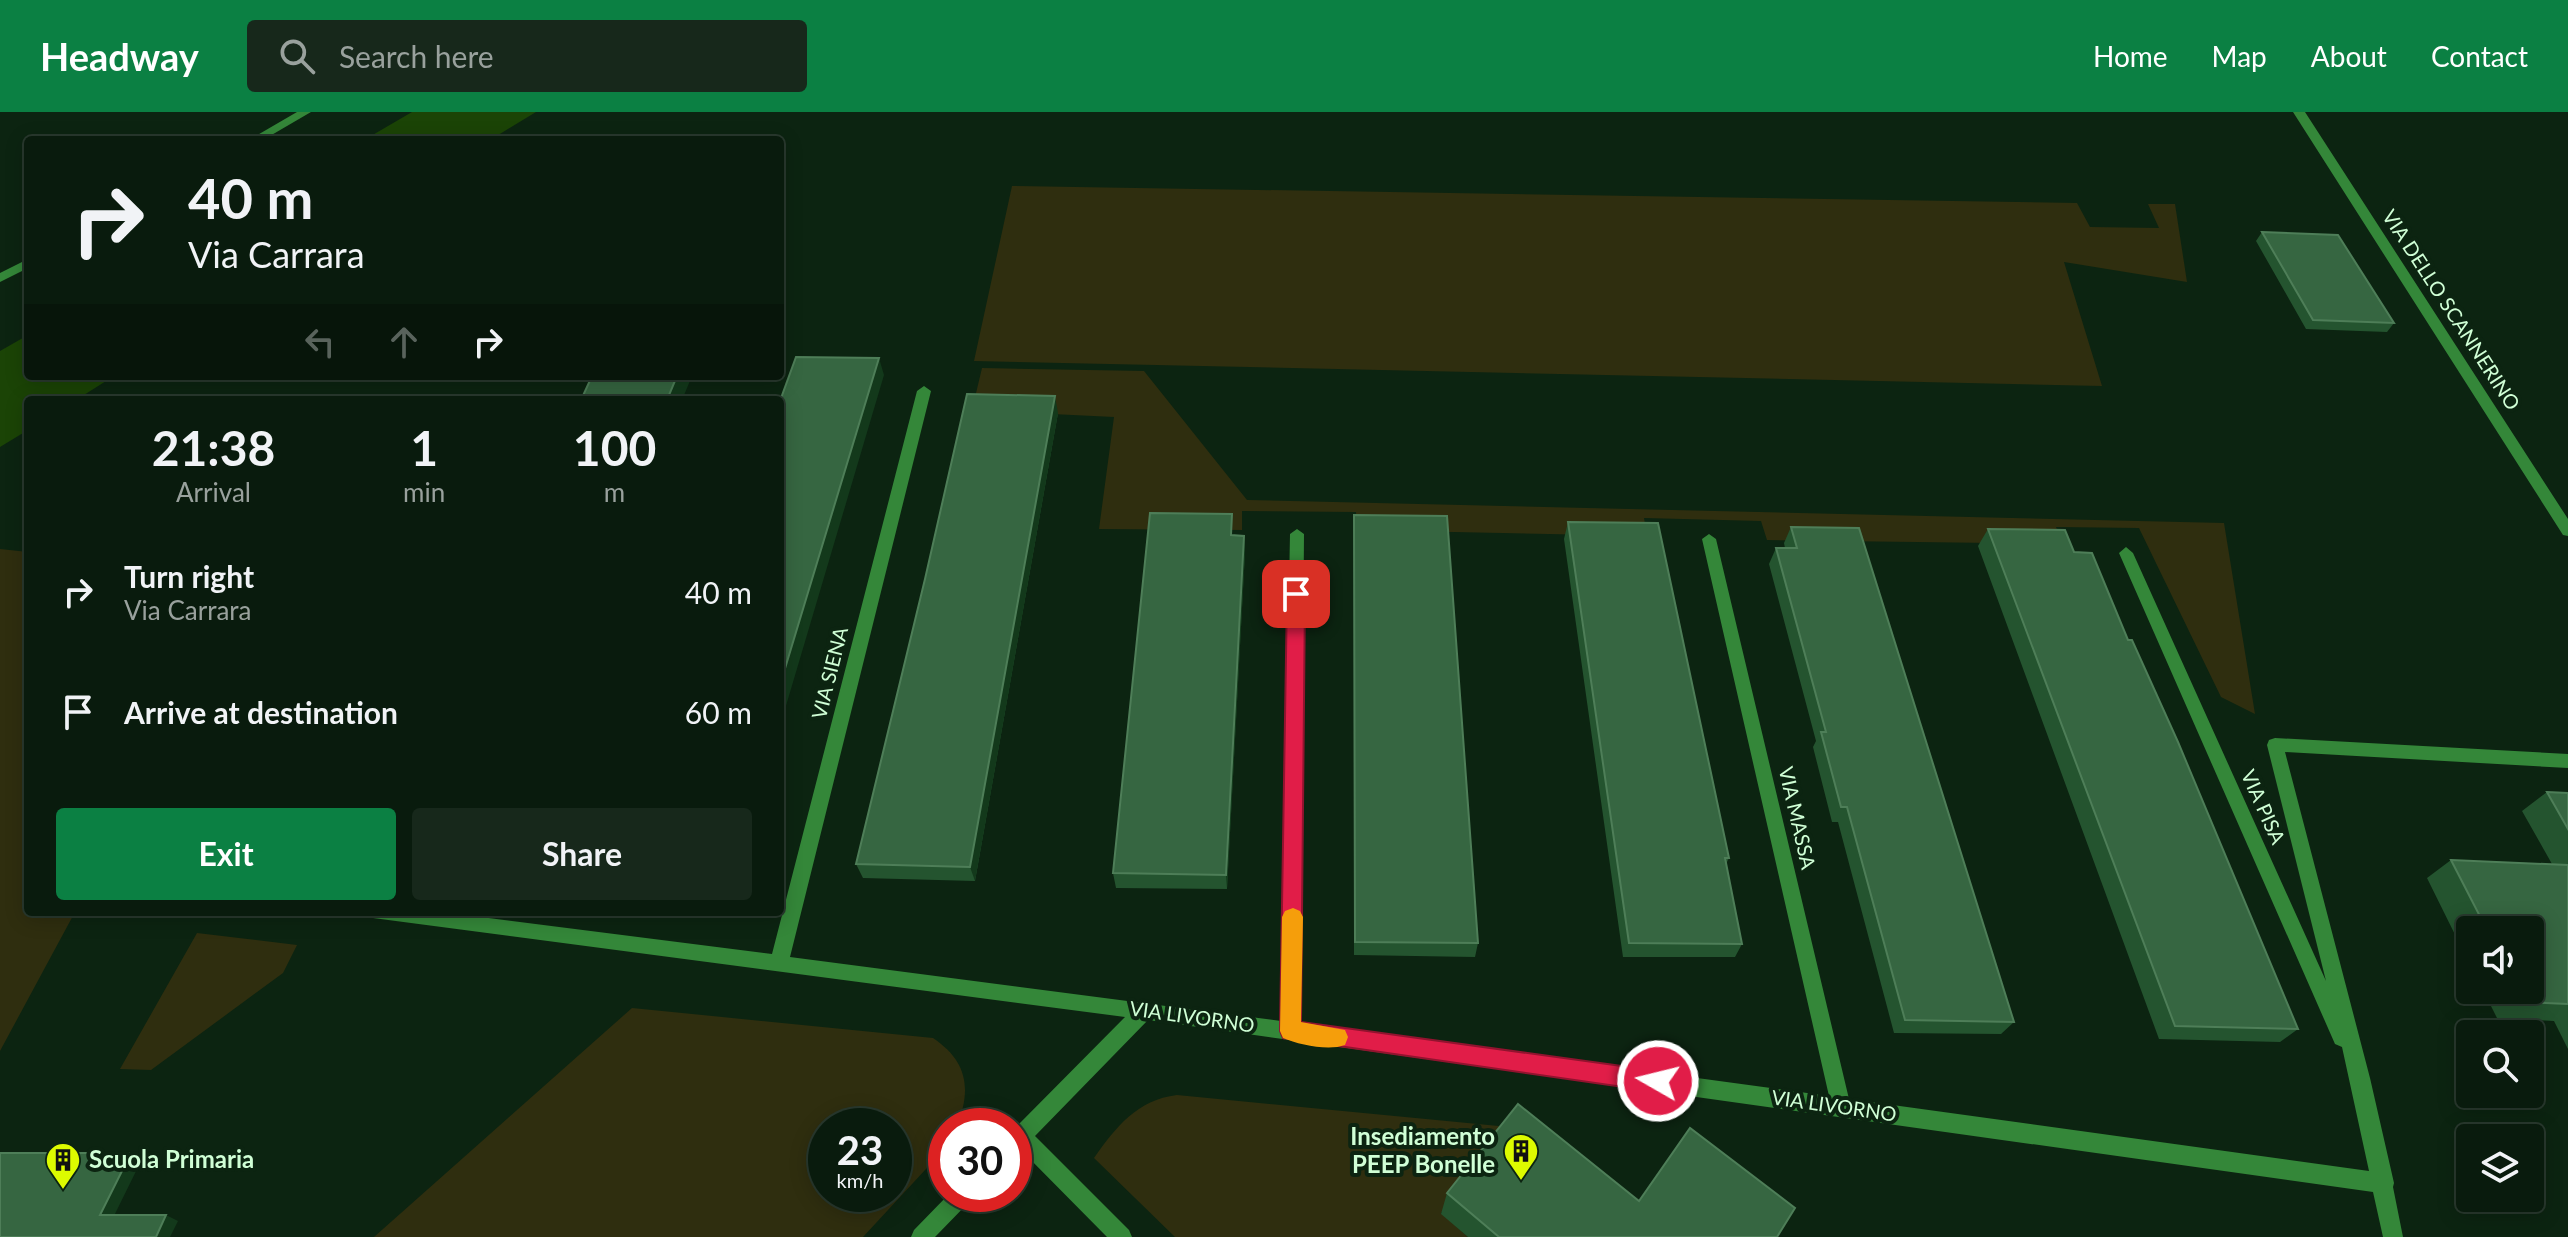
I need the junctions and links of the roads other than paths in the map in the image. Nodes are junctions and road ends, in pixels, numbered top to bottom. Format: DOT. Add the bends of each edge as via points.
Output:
graph roads {
  1 [pos="305,112"];
  2 [pos="2299,112"];
  3 [pos="262,136"];
  4 [pos="24,265"];
  5 [pos="0,278"];
  6 [pos="924,391"];
  7 [pos="2568,531"];
  8 [pos="1297,534"];
  9 [pos="1709,539"];
  10 [pos="2126,553"];
  11 [pos="2568,761"];
  12 [pos="409,916"];
  13 [pos="779,965"];
  14 [pos="1144,1011"];
  15 [pos="1290,1031"];
  16 [pos="2360,1078"];
  17 [pos="1841,1107"];
  18 [pos="1032,1126"];
  19 [pos="1032,1153"];
  20 [pos="2384,1183"];
  21 [pos="945,1212"];
  22 [pos="921,1237"];
  23 [pos="1122,1237"];
  24 [pos="2393,1237"];
  1 -- 3 [label="street"];
  2 -- 7 [label="street, VIA DELLO SCANNERINO"];
  4 -- 5 [label="street"];
  6 -- 13 [label="street, VIA SIENA"];
  8 -- 15 [label="street"];
  9 -- 17 [label="street, VIA MASSA"];
  10 -- 16 [label="street, VIA PISA"];
  11 -- 16 [label="street, VIA PISA" via="2275,745"];
  12 -- 13 [label="street, VIA LIVORNO"];
  13 -- 14 [label="street, VIA LIVORNO"];
  14 -- 15 [label="street, VIA LIVORNO"];
  14 -- 18 [label="street"];
  15 -- 17 [label="street, VIA LIVORNO"];
  16 -- 20 [label="street, VIA PISA"];
  17 -- 20 [label="street, VIA LIVORNO"];
  19 -- 23 [label="street"];
  20 -- 24 [label="street, VIA PISA"];
  21 -- 22 [label="street"];
}
